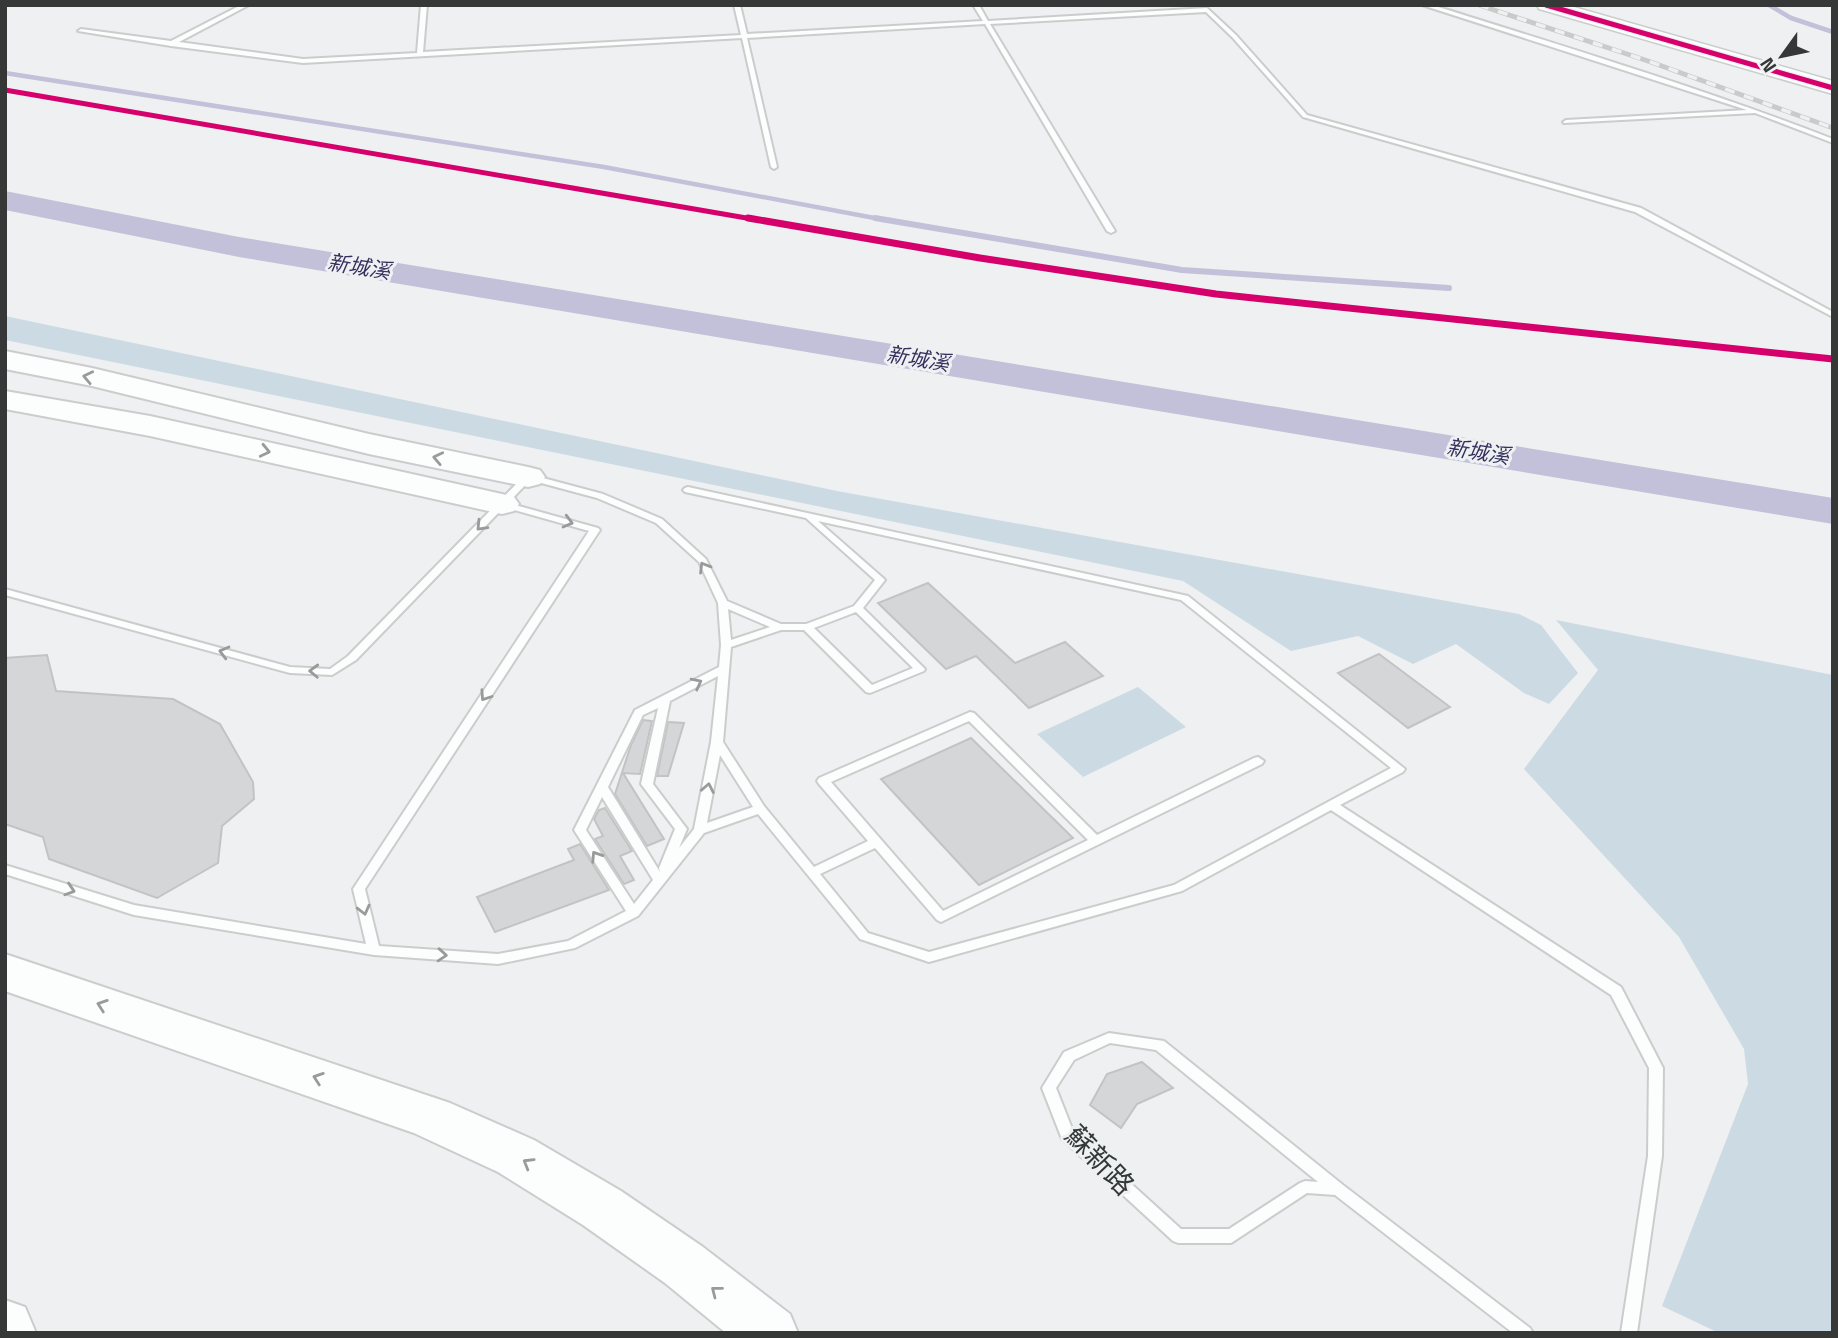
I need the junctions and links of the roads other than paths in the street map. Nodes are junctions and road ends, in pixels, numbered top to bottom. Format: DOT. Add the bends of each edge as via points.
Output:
graph roads {
  1 [pos="246,5"];
  2 [pos="424,5"];
  3 [pos="737,5"];
  4 [pos="975,5"];
  5 [pos="1425,5"];
  6 [pos="1546,5"];
  7 [pos="1579,5"];
  8 [pos="986,23"];
  9 [pos="82,32"];
  10 [pos="746,37"];
  11 [pos="171,44"];
  12 [pos="420,54"];
  13 [pos="1833,79"];
  14 [pos="1833,88"];
  15 [pos="1758,112"];
  16 [pos="1566,122"];
  17 [pos="1833,141"];
  18 [pos="774,167"];
  19 [pos="1111,231"];
  20 [pos="1833,315"];
  21 [pos="5,360"];
  22 [pos="8,402"];
  23 [pos="369,444"];
  24 [pos="528,477"];
  25 [pos="688,490"];
  26 [pos="502,505"];
  27 [pos="807,517"];
  28 [pos="5,592"];
  29 [pos="723,603"];
  30 [pos="858,608"];
  31 [pos="780,626"];
  32 [pos="807,627"];
  33 [pos="726,645"];
  34 [pos="723,669"];
  35 [pos="665,699"];
  36 [pos="717,742"];
  37 [pos="1258,761"];
  38 [pos="602,787"];
  39 [pos="1331,805"];
  40 [pos="760,809"];
  41 [pos="700,830"];
  42 [pos="1095,840"];
  43 [pos="877,842"];
  44 [pos="5,869"];
  45 [pos="812,873"];
  46 [pos="659,880"];
  47 [pos="634,913"];
  48 [pos="374,950"];
  49 [pos="5,972"];
  50 [pos="1338,1189"];
  51 [pos="5,1325"];
  52 [pos="8,1333"];
  53 [pos="770,1333"];
  54 [pos="1525,1333"];
  55 [pos="1629,1333"];
  1 -- 11 [label="lane"];
  2 -- 12 [label="lane"];
  3 -- 10 [label="lane"];
  4 -- 8 [label="lane"];
  5 -- 15 [label="lane"];
  6 -- 14 [label="main road"];
  7 -- 13 [label="main road"];
  8 -- 10 [label="lane"];
  8 -- 19 [label="lane"];
  8 -- 20 [label="lane" via="1207,10 1304,116 1639,210"];
  9 -- 11 [label="lane"];
  10 -- 12 [label="lane"];
  10 -- 18 [label="lane"];
  11 -- 12 [label="lane" via="303,61"];
  15 -- 16 [label="lane"];
  15 -- 17 [label="lane"];
  23 -- 21 [label="highway, one-way"];
  22 -- 23 [label="highway" via="59,395"];
  22 -- 26 [label="highway, one-way" via="150,426"];
  24 -- 23 [label="highway, one-way"];
  24 -- 26 [label="lane"];
  29 -- 24 [label="lane, one-way" via="703,561 659,521 600,496"];
  25 -- 27 [label="lane"];
  26 -- 28 [label="lane, one-way" via="352,658 332,672 290,670"];
  26 -- 48 [label="lane, one-way" via="595,530 359,889"];
  27 -- 30 [label="lane" via="880,580"];
  27 -- 39 [label="lane" via="1184,598 1399,769"];
  29 -- 31 [label="lane"];
  29 -- 33 [label="lane"];
  30 -- 32 [label="lane"];
  30 -- 32 [label="lane" via="920,669 870,690"];
  31 -- 32 [label="lane"];
  31 -- 33 [label="lane"];
  33 -- 34 [label="lane"];
  35 -- 34 [label="lane, one-way"];
  34 -- 36 [label="lane"];
  35 -- 38 [label="lane" via="639,712"];
  35 -- 46 [label="lane" via="647,784 681,829"];
  36 -- 40 [label="lane"];
  41 -- 36 [label="lane, one-way"];
  37 -- 42 [label="lane"];
  38 -- 46 [label="lane"];
  47 -- 38 [label="lane, one-way" via="580,830"];
  39 -- 45 [label="lane" via="1178,888 929,957 864,936"];
  39 -- 55 [label="lane" via="1616,991 1656,1068 1655,1156"];
  40 -- 41 [label="lane"];
  40 -- 45 [label="lane"];
  41 -- 46 [label="lane"];
  42 -- 43 [label="lane" via="941,916"];
  42 -- 43 [label="lane" via="970,716 823,781"];
  43 -- 45 [label="lane"];
  44 -- 48 [label="lane, one-way" via="134,910"];
  46 -- 47 [label="lane"];
  48 -- 47 [label="lane, one-way" via="498,959 571,945"];
  53 -- 49 [label="highway, one-way" via="633,1229 516,1156 432,1118"];
  50 -- 50 [label="lane, 蘇新路" via="1159,1045 1109,1038 1069,1056 1049,1088 1067,1135 1178,1236 1231,1236 1305,1187"];
  50 -- 54 [label="lane, 蘇新路"];
  51 -- 52 [label="highway"];
}
